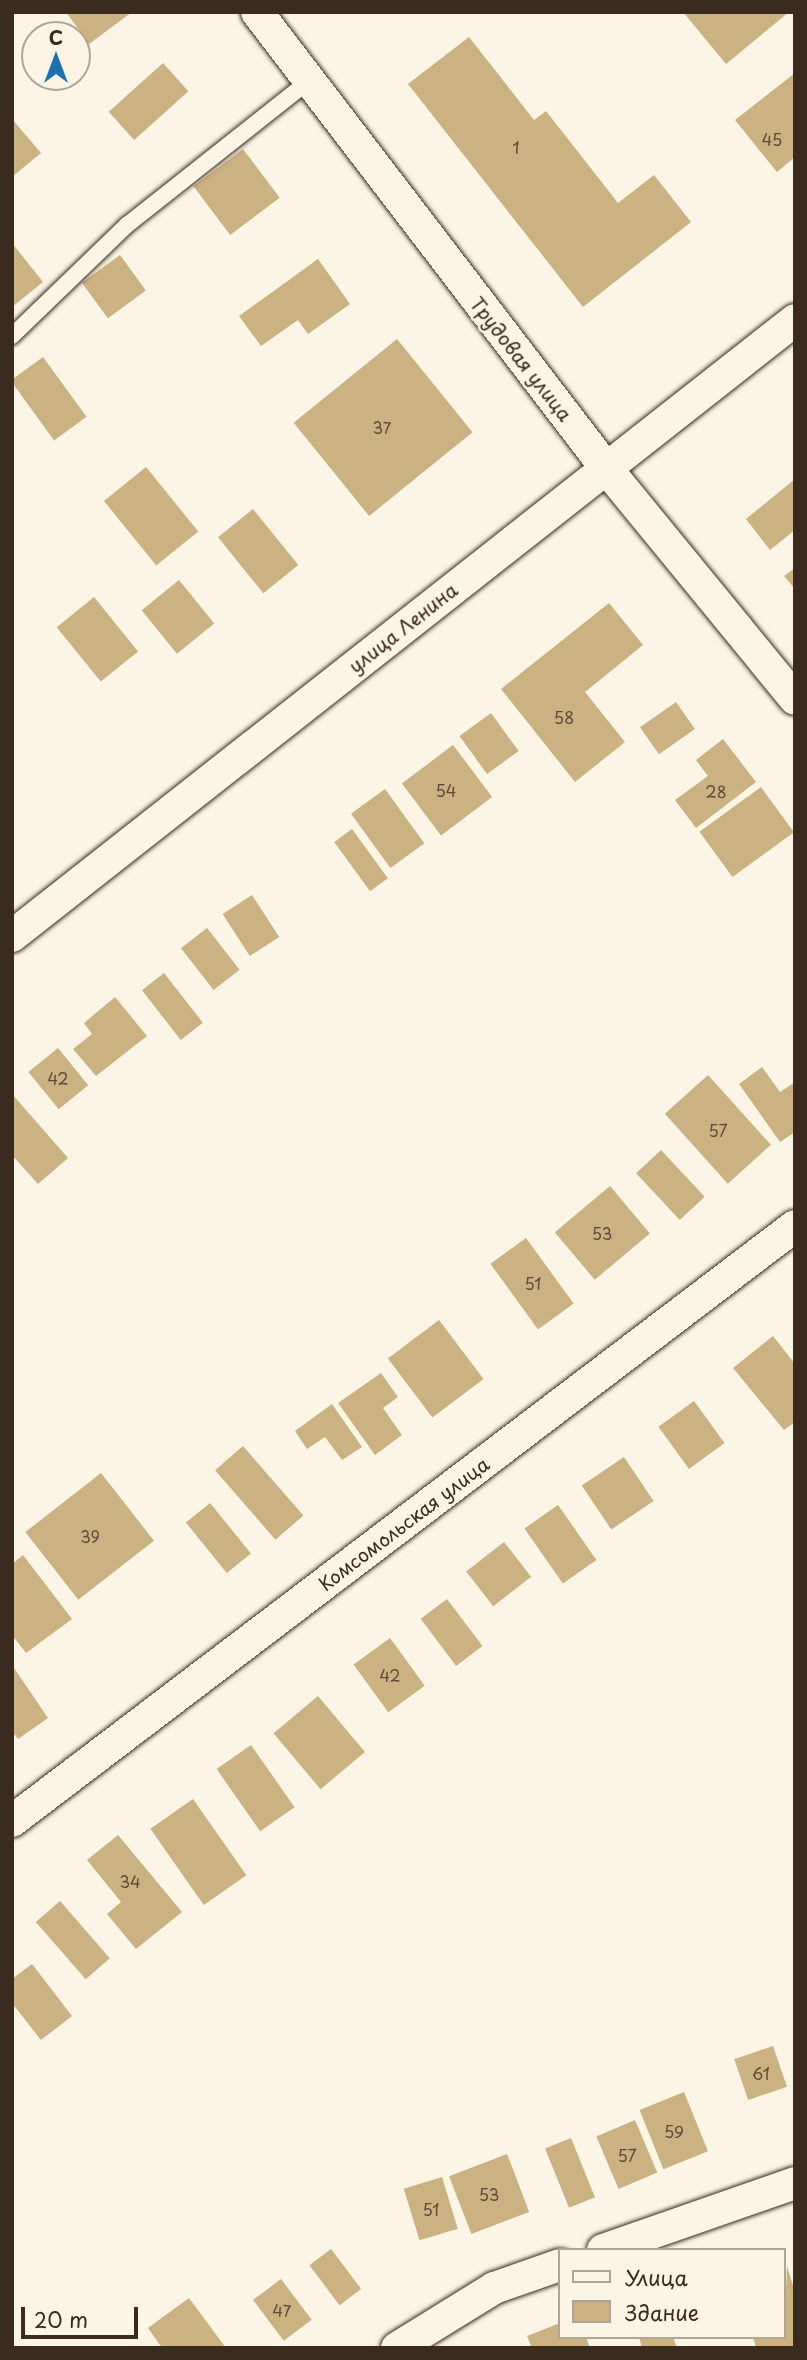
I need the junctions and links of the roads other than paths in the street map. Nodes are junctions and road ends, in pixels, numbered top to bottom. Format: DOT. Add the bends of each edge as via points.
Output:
graph roads {
  1 [pos="257,12"];
  2 [pos="306,83"];
  3 [pos="795,320"];
  4 [pos="12,336"];
  5 [pos="606,468"];
  6 [pos="795,699"];
  7 [pos="12,936"];
  8 [pos="795,1226"];
  9 [pos="12,1821"];
  10 [pos="795,2183"];
  11 [pos="609,2248"];
  12 [pos="558,2266"];
  13 [pos="397,2348"];
  1 -- 2 [label="street, Трудовая улица"];
  2 -- 4 [label="lane" via="127,225"];
  2 -- 5 [label="street, Трудовая улица"];
  3 -- 5 [label="street, улица Ленина"];
  5 -- 6 [label="street, Трудовая улица"];
  5 -- 7 [label="street, улица Ленина"];
  8 -- 9 [label="street, Комсомольская улица"];
  10 -- 11 [label="street"];
  12 -- 13 [label="street" via="494,2288"];
}
